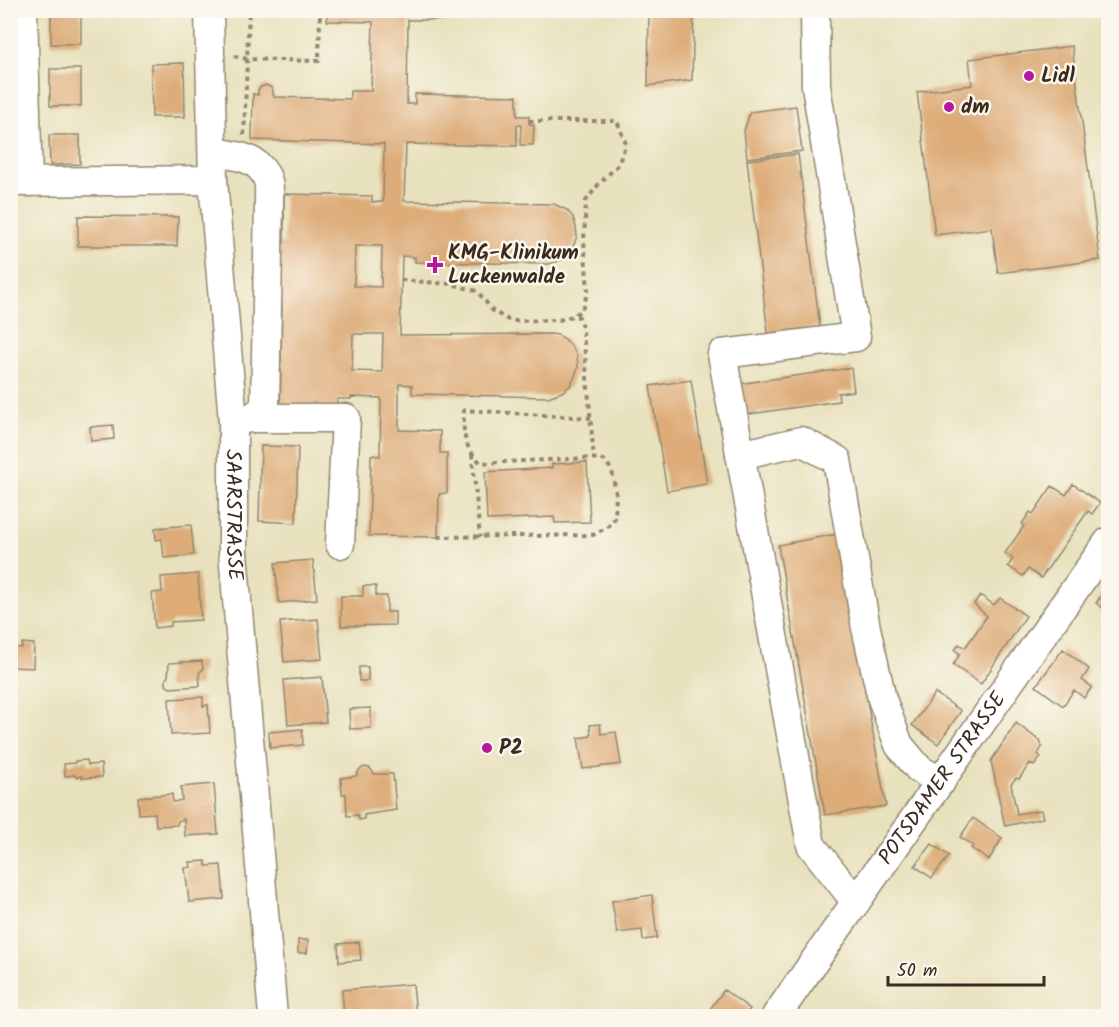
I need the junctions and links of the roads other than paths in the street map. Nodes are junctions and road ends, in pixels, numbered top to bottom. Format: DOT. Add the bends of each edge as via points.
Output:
graph roads {
  1 [pos="23,10"];
  2 [pos="208,10"];
  3 [pos="815,10"];
  4 [pos="213,152"];
  5 [pos="213,180"];
  6 [pos="19,182"];
  7 [pos="243,419"];
  8 [pos="740,454"];
  9 [pos="1108,542"];
  10 [pos="340,544"];
  11 [pos="940,782"];
  12 [pos="856,902"];
  13 [pos="273,1017"];
  14 [pos="776,1017"];
  1 -- 6 [label="street"];
  2 -- 4 [label="street, SAARSTRASSE"];
  3 -- 8 [label="street" via="816,86 856,337 722,354"];
  4 -- 5 [label="street, SAARSTRASSE"];
  4 -- 7 [label="street" via="256,163 268,179 266,407"];
  5 -- 6 [label="street"];
  5 -- 7 [label="street, SAARSTRASSE"];
  7 -- 10 [label="street" via="346,418"];
  7 -- 13 [label="street, SAARSTRASSE" via="233,553"];
  8 -- 11 [label="street" via="801,441 837,460 882,699 899,745 919,769"];
  8 -- 12 [label="street" via="811,845"];
  9 -- 11 [label="street, POTSDAMER STRASSE"];
  11 -- 12 [label="street, POTSDAMER STRASSE"];
  12 -- 14 [label="street, POTSDAMER STRASSE"];
}
